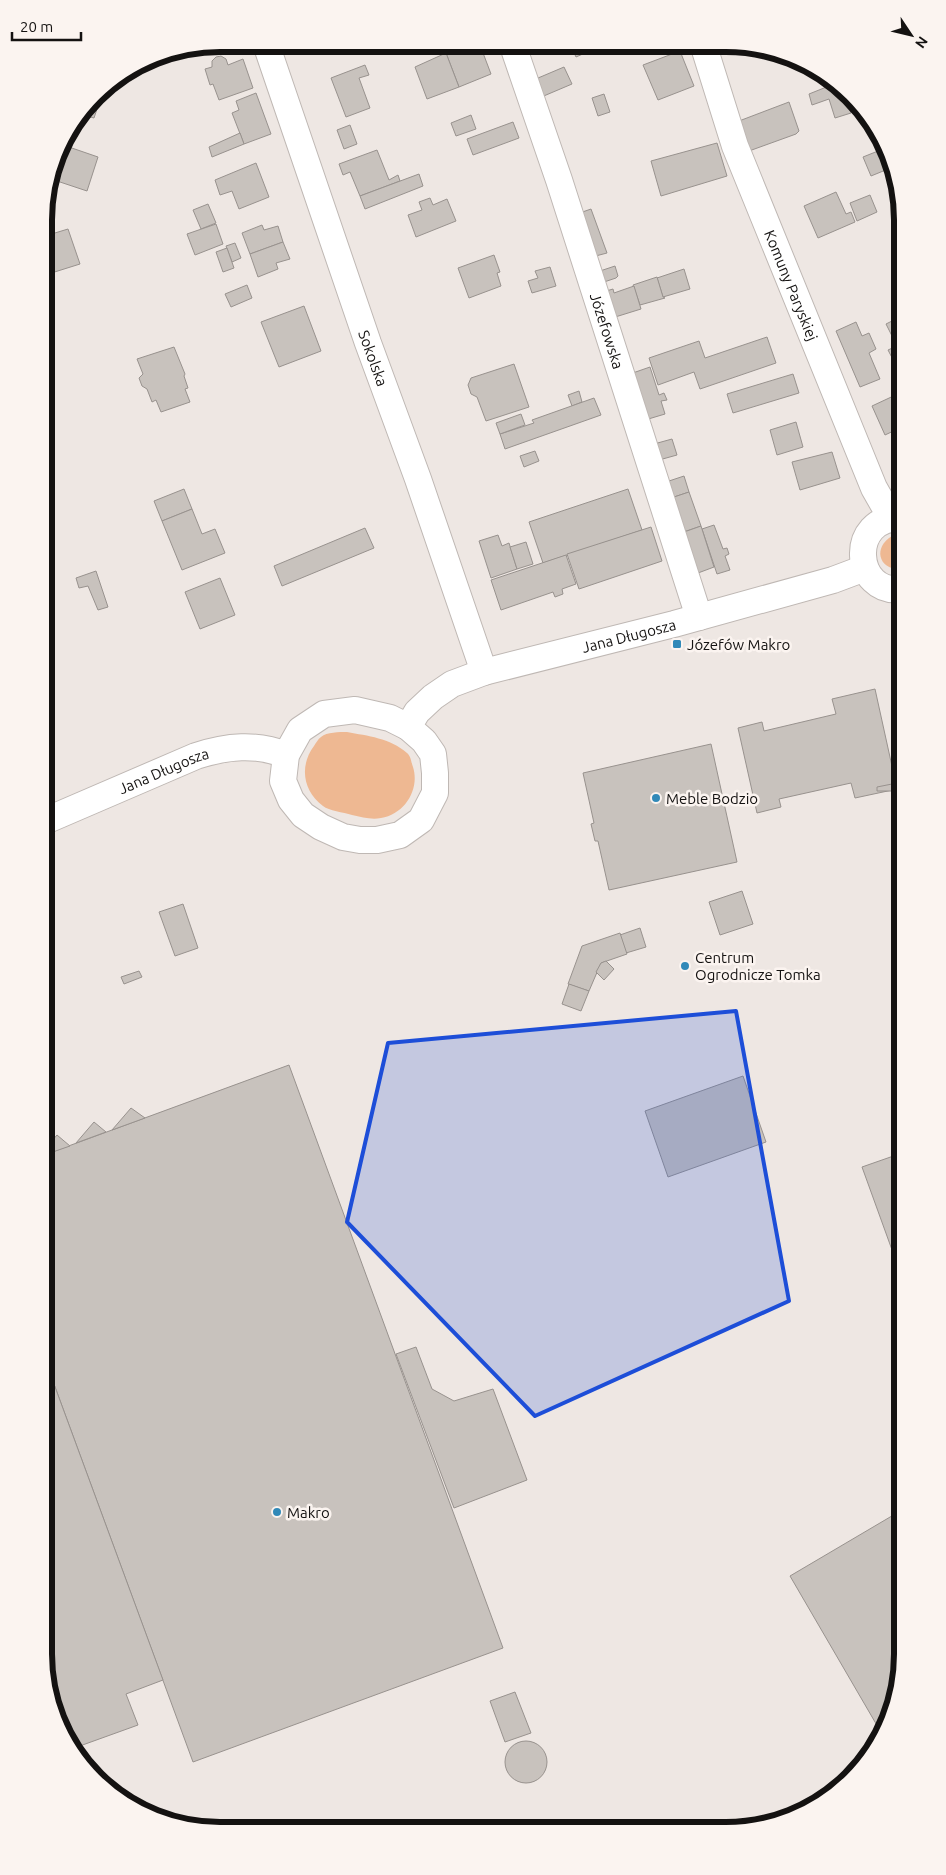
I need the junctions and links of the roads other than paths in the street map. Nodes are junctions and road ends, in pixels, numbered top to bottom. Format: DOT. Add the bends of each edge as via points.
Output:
graph roads {
  1 [pos="269,52"];
  2 [pos="515,52"];
  3 [pos="706,52"];
  4 [pos="894,514"];
  5 [pos="894,519"];
  6 [pos="865,568"];
  7 [pos="894,588"];
  8 [pos="699,617"];
  9 [pos="484,672"];
  10 [pos="408,727"];
  11 [pos="286,755"];
  12 [pos="53,818"];
  1 -- 9 [label="street, Sokolska"];
  2 -- 8 [label="street, Józefowska"];
  3 -- 4 [label="street, Komuny Paryskiej" via="735,146 874,488"];
  5 -- 6 [label="street" via="873,528 867,536 862,558"];
  6 -- 7 [label="street" via="878,584"];
  6 -- 8 [label="street, Jana Długosza"];
  8 -- 9 [label="street, Jana Długosza"];
  9 -- 10 [label="street, Jana Długosza" via="452,684 433,697 417,712"];
  10 -- 11 [label="street" via="390,718 355,710 324,714 300,730"];
  10 -- 11 [label="street" via="433,754 435,794 421,820 400,835 360,840 321,827 303,815 291,800 283,780"];
  11 -- 12 [label="street, Jana Długosza" via="257,746 215,750"];
}
